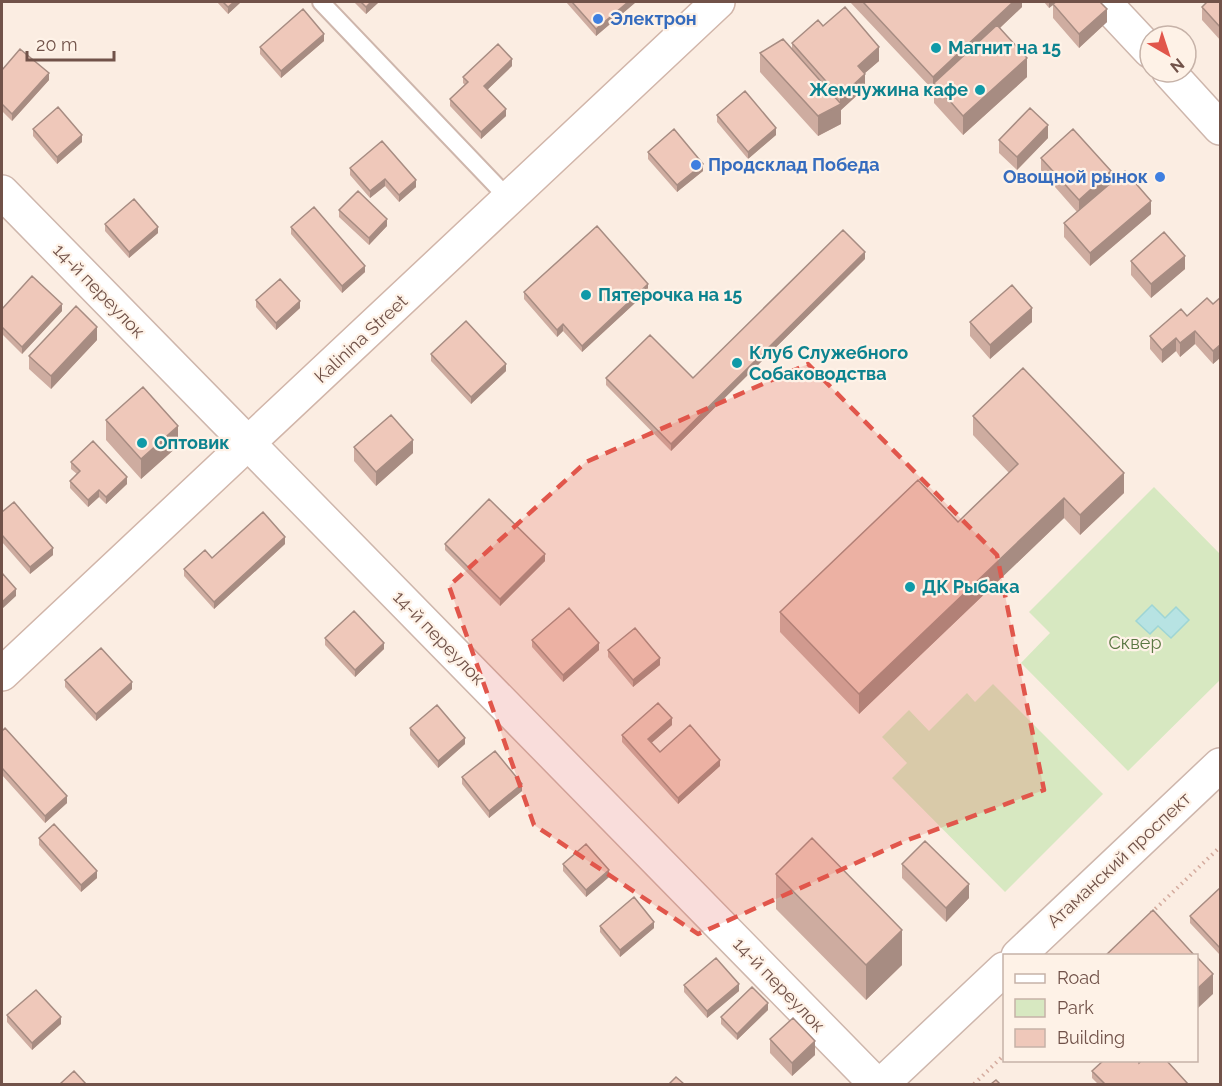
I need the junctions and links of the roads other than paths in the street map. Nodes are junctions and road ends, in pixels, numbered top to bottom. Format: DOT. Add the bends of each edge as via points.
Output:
graph roads {
  1 [pos="321,2"];
  2 [pos="718,2"];
  3 [pos="1104,2"];
  4 [pos="1138,38"];
  5 [pos="1180,84"];
  6 [pos="1221,128"];
  7 [pos="2,192"];
  8 [pos="509,199"];
  9 [pos="248,444"];
  10 [pos="2,674"];
  11 [pos="1221,765"];
  12 [pos="1020,954"];
  13 [pos="1003,971"];
  14 [pos="876,1084"];
  15 [pos="882,1084"];
  1 -- 8 [label="lane"];
  2 -- 8 [label="street, Kalinina Street"];
  3 -- 4 [label="street"];
  5 -- 6 [label="street"];
  7 -- 9 [label="street, 14-й переулок"];
  8 -- 9 [label="street, Kalinina Street"];
  9 -- 10 [label="street, Kalinina Street"];
  9 -- 14 [label="street, 14-й переулок"];
  11 -- 12 [label="street, Атаманский проспект"];
  13 -- 15 [label="street"];
}
